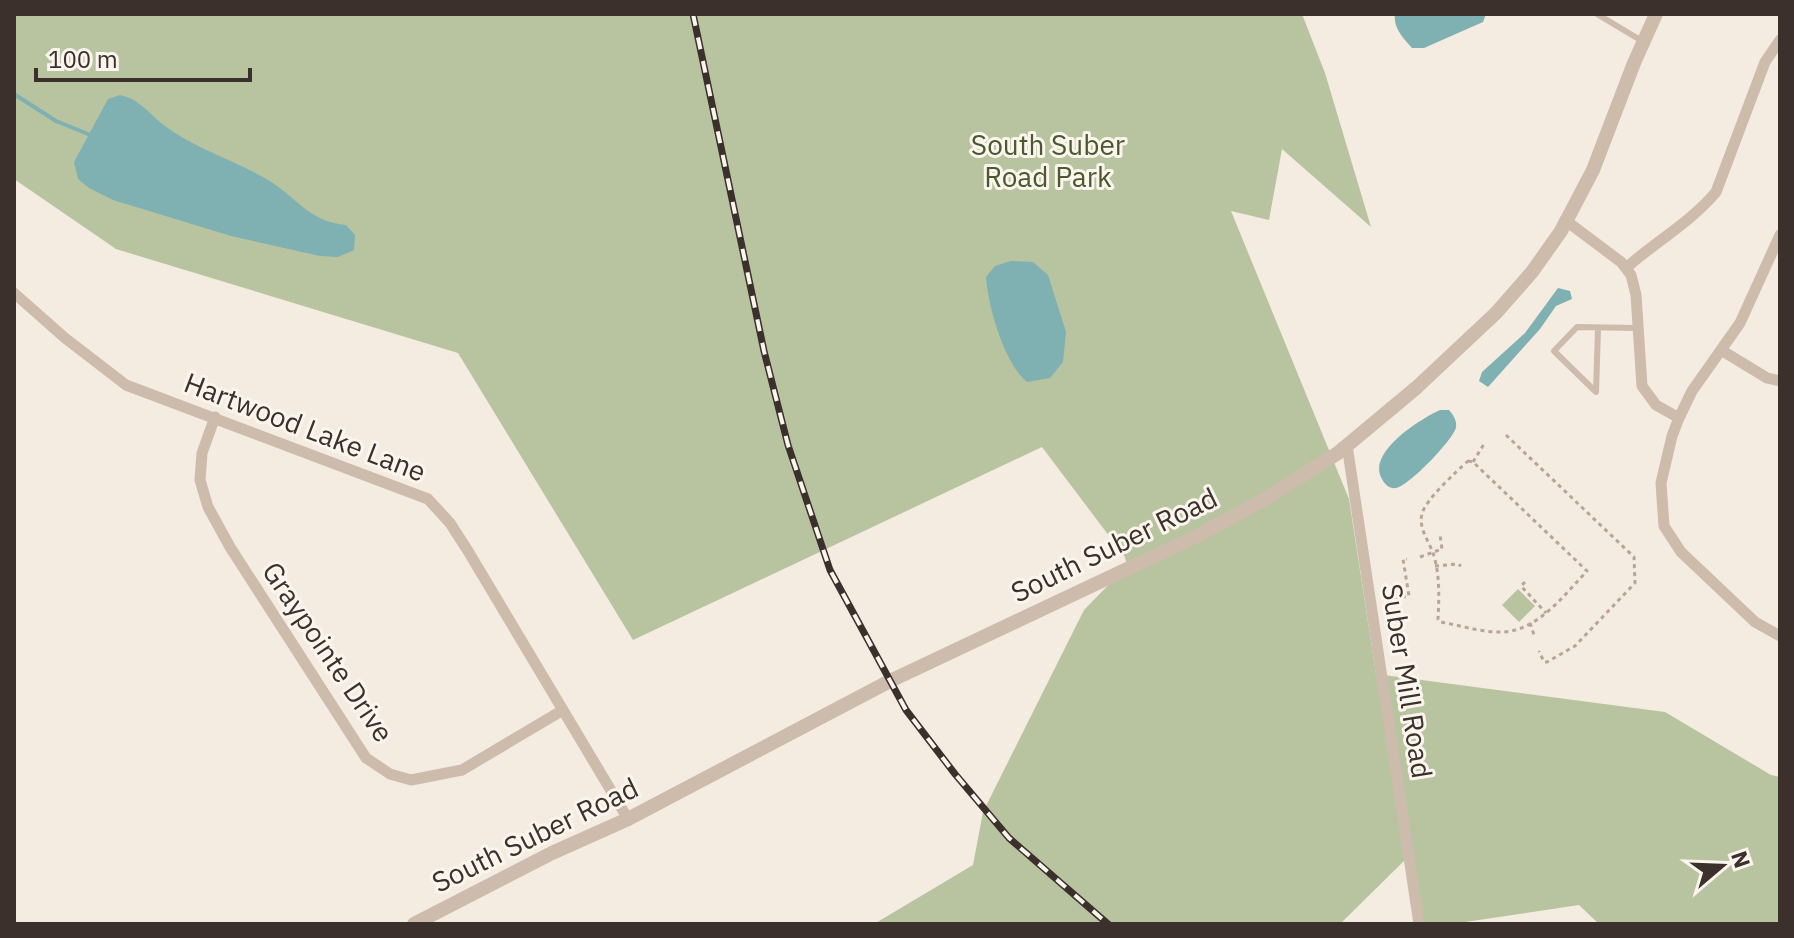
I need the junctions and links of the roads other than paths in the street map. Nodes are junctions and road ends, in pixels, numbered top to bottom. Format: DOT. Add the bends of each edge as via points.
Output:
graph roads {
  1 [pos="1597,14"];
  2 [pos="1656,14"];
  3 [pos="1780,40"];
  4 [pos="1644,42"];
  5 [pos="1565,220"];
  6 [pos="1780,235"];
  7 [pos="1626,268"];
  8 [pos="14,293"];
  9 [pos="1598,328"];
  10 [pos="1636,328"];
  11 [pos="1721,350"];
  12 [pos="1780,381"];
  13 [pos="215,417"];
  14 [pos="1679,418"];
  15 [pos="1347,445"];
  16 [pos="1780,636"];
  17 [pos="563,710"];
  18 [pos="628,819"];
  19 [pos="414,924"];
  20 [pos="1419,924"];
  1 -- 4 [label="lane"];
  2 -- 4 [label="street, South Suber Road"];
  3 -- 7 [label="street" via="1765,62 1716,192 1701,210"];
  4 -- 5 [label="street, South Suber Road" via="1593,170"];
  5 -- 7 [label="street"];
  5 -- 15 [label="street, South Suber Road" via="1532,272 1496,313"];
  6 -- 11 [label="street" via="1740,323"];
  7 -- 10 [label="street" via="1636,295"];
  8 -- 13 [label="street, Hartwood Lake Lane" via="126,385"];
  9 -- 9 [label="lane" via="1577,327 1554,351 1596,392"];
  9 -- 10 [label="lane"];
  10 -- 14 [label="street" via="1642,386 1656,405"];
  11 -- 12 [label="street"];
  11 -- 14 [label="street"];
  13 -- 17 [label="street, Hartwood Lake Lane" via="428,499 468,551"];
  13 -- 17 [label="street, Graypointe Drive" via="202,453 200,480 208,507 366,758 411,780 462,770"];
  14 -- 16 [label="street" via="1661,483 1664,526 1681,552 1755,622"];
  15 -- 18 [label="street, South Suber Road" via="1199,535 890,681"];
  15 -- 20 [label="street, Suber Mill Road"];
  17 -- 18 [label="street, Hartwood Lake Lane"];
  18 -- 19 [label="street, South Suber Road"];
}
